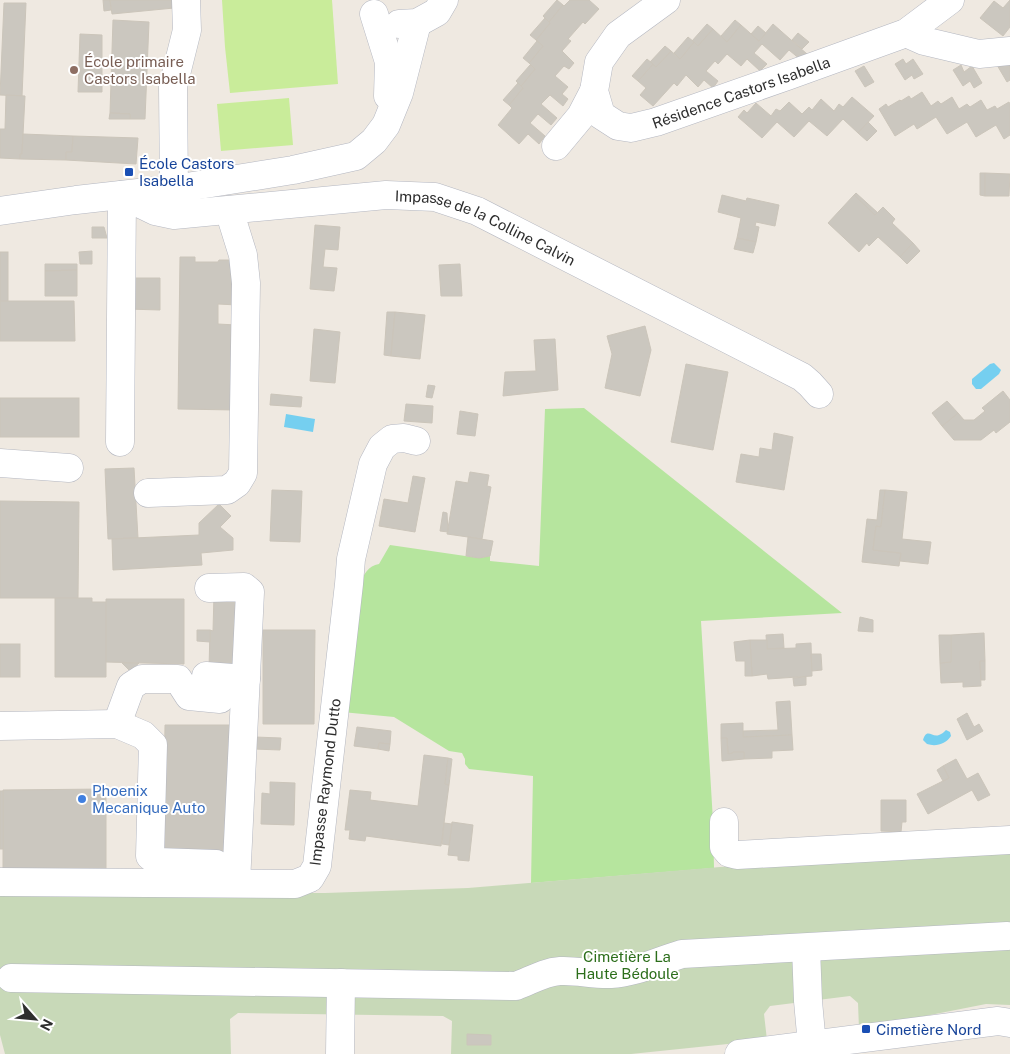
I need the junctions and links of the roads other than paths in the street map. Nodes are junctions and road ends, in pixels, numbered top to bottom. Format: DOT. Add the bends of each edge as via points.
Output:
graph roads {
  1 [pos="186,0"];
  2 [pos="444,0"];
  3 [pos="666,0"];
  4 [pos="950,0"];
  5 [pos="368,7"];
  6 [pos="417,23"];
  7 [pos="906,33"];
  8 [pos="1010,51"];
  9 [pos="594,91"];
  10 [pos="386,125"];
  11 [pos="556,146"];
  12 [pos="174,188"];
  13 [pos="122,195"];
  14 [pos="229,210"];
  15 [pos="0,211"];
  16 [pos="819,394"];
  17 [pos="416,440"];
  18 [pos="120,442"];
  19 [pos="0,464"];
  20 [pos="69,468"];
  21 [pos="148,493"];
  22 [pos="209,588"];
  23 [pos="206,676"];
  24 [pos="246,678"];
  25 [pos="220,699"];
  26 [pos="117,724"];
  27 [pos="0,726"];
  28 [pos="724,822"];
  29 [pos="1010,840"];
  30 [pos="216,864"];
  31 [pos="0,882"];
  32 [pos="236,884"];
  33 [pos="1007,936"];
  34 [pos="806,948"];
  35 [pos="11,978"];
  36 [pos="341,983"];
  37 [pos="1010,1023"];
  38 [pos="812,1045"];
  39 [pos="340,1054"];
  40 [pos="739,1054"];
  1 -- 12 [label="street" via="187,30 173,86"];
  2 -- 6 [label="street" via="437,12"];
  3 -- 9 [label="street, Résidence Castors Isabella" via="618,35 599,62"];
  4 -- 7 [label="street, Résidence Castors Isabella"];
  5 -- 6 [label="street" via="394,24"];
  5 -- 10 [label="street" via="389,62"];
  6 -- 10 [label="street" via="399,93"];
  7 -- 8 [label="street" via="924,41 979,54"];
  7 -- 9 [label="street, Résidence Castors Isabella" via="631,128 618,126 600,115"];
  9 -- 11 [label="street, Résidence Castors Isabella" via="581,116"];
  10 -- 12 [label="street" via="374,141 356,156 293,170"];
  12 -- 13 [label="street"];
  13 -- 14 [label="street, Impasse de la Colline Calvin" via="166,214"];
  13 -- 15 [label="street"];
  13 -- 18 [label="street"];
  14 -- 16 [label="street, Impasse de la Colline Calvin" via="386,194 435,197 477,211 802,377"];
  14 -- 21 [label="street" via="246,283 243,472 238,483 227,490"];
  17 -- 32 [label="street, Impasse Raymond Dutto" via="392,439 382,447 373,464 355,540 317,866 310,878 295,884"];
  19 -- 20 [label="street"];
  22 -- 24 [label="street" via="244,587 250,592"];
  23 -- 24 [label="street"];
  24 -- 32 [label="street"];
  25 -- 26 [label="street" via="189,696 178,679 142,679 131,686"];
  26 -- 27 [label="street"];
  26 -- 30 [label="street" via="143,735 152,745 150,856 158,862"];
  28 -- 29 [label="street" via="724,847 737,855"];
  31 -- 32 [label="street, Impasse Raymond Dutto"];
  33 -- 34 [label="street"];
  34 -- 36 [label="street" via="682,954 628,971 611,974 560,971 516,986"];
  34 -- 38 [label="street"];
  35 -- 36 [label="street"];
  36 -- 39 [label="street"];
  37 -- 38 [label="street" via="998,1021"];
  38 -- 40 [label="street"];
}
